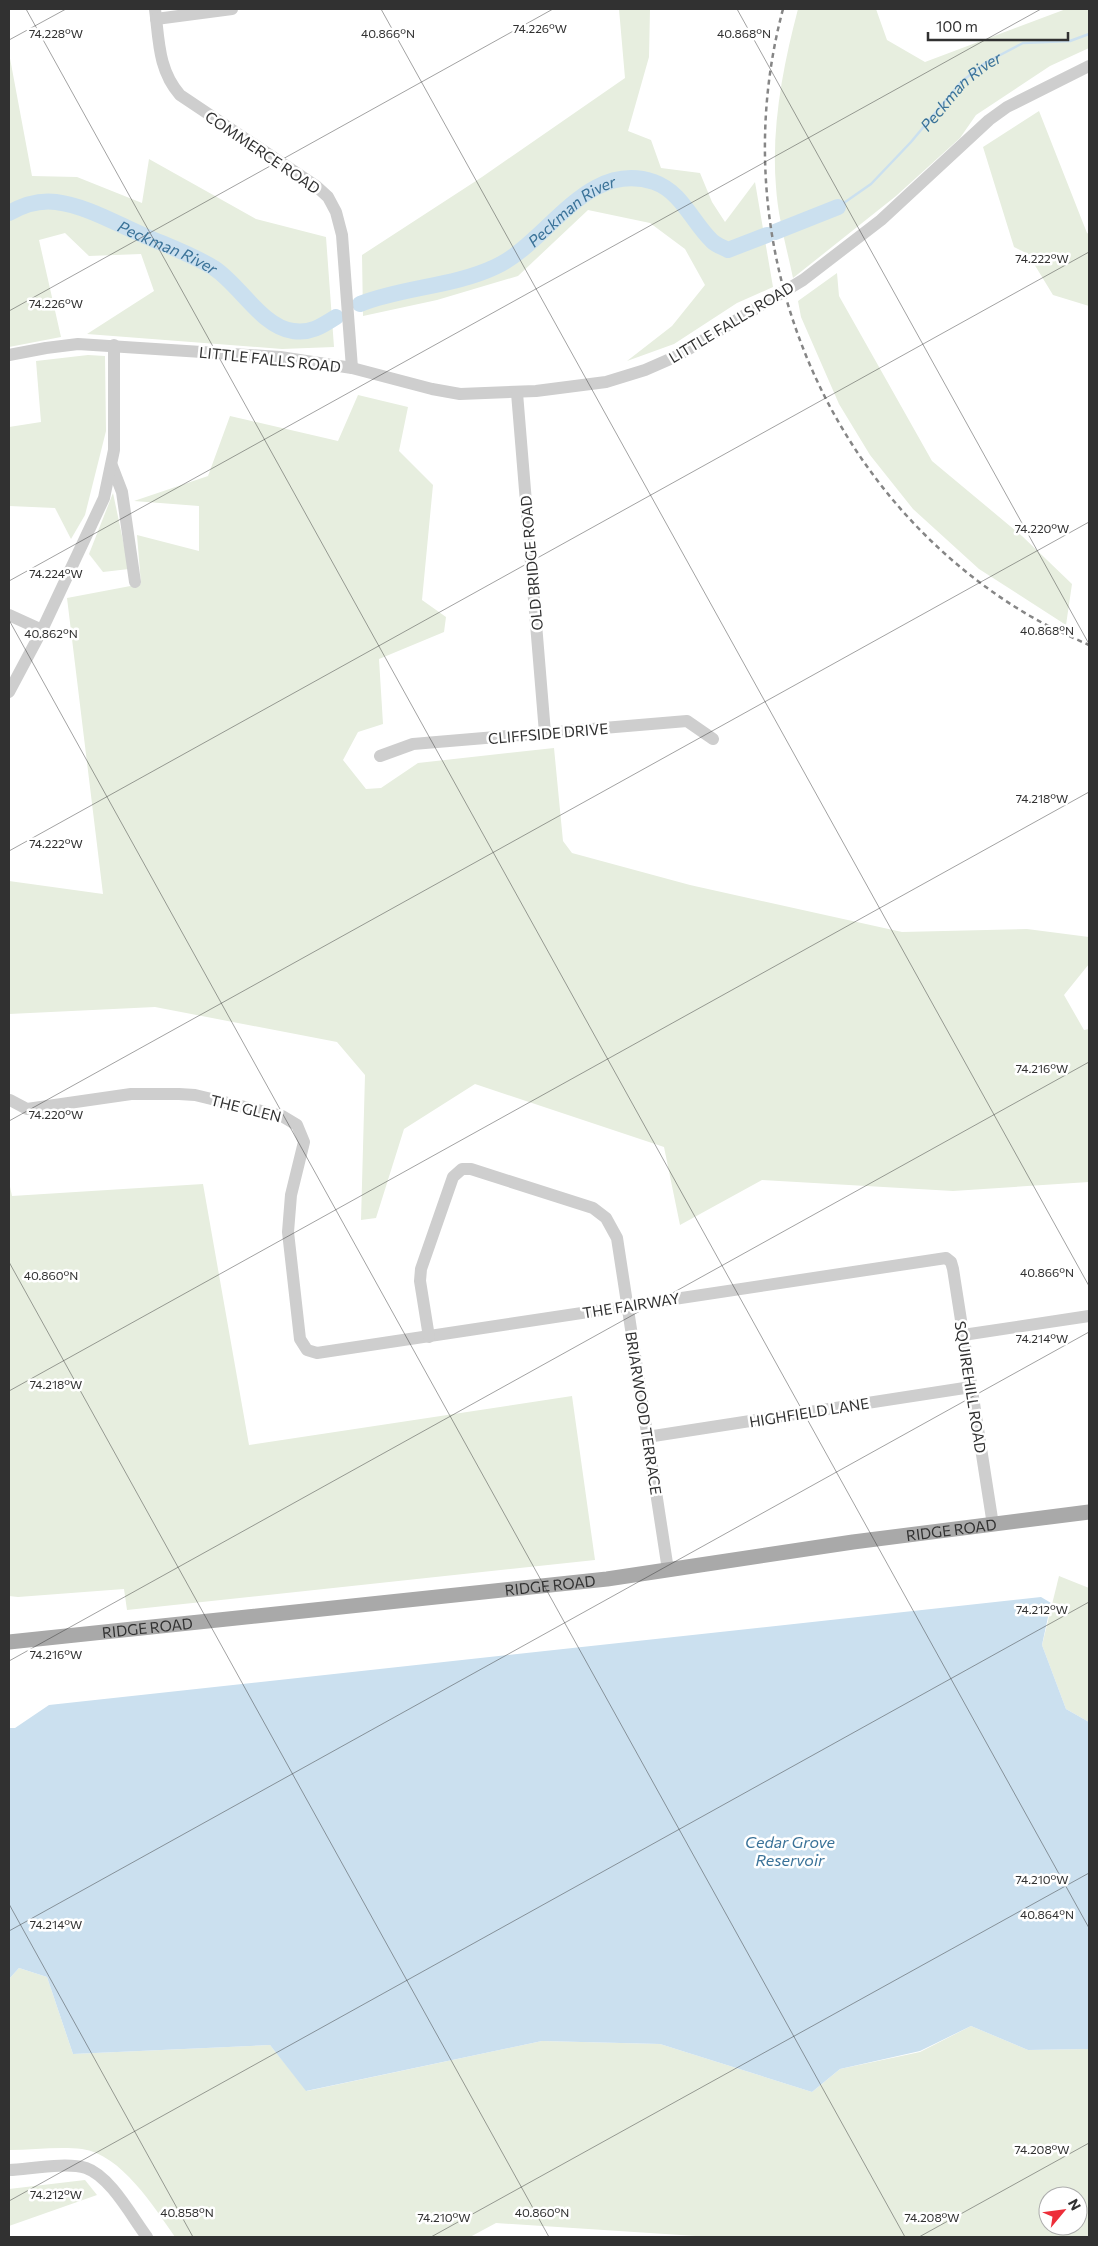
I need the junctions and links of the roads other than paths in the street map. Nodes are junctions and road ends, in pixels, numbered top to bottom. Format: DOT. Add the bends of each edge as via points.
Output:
graph roads {
  1 [pos="232,9"];
  2 [pos="155,14"];
  3 [pos="1089,66"];
  4 [pos="114,345"];
  5 [pos="9,355"];
  6 [pos="352,368"];
  7 [pos="517,393"];
  8 [pos="112,466"];
  9 [pos="135,582"];
  10 [pos="9,615"];
  11 [pos="42,630"];
  12 [pos="9,692"];
  13 [pos="545,733"];
  14 [pos="713,739"];
  15 [pos="380,756"];
  16 [pos="10,1100"];
  17 [pos="939,1258"];
  18 [pos="627,1306"];
  19 [pos="1089,1316"];
  20 [pos="963,1335"];
  21 [pos="429,1337"];
  22 [pos="322,1353"];
  23 [pos="971,1387"];
  24 [pos="647,1437"];
  25 [pos="1086,1512"];
  26 [pos="993,1525"];
  27 [pos="668,1570"];
  28 [pos="9,1642"];
  29 [pos="9,2170"];
  30 [pos="147,2237"];
  1 -- 2 [label="street"];
  2 -- 6 [label="street, COMMERCE ROAD" via="162,66 180,95 316,186 332,204 342,235"];
  3 -- 7 [label="street, LITTLE FALLS ROAD" via="1007,107 881,220 830,260 692,348 661,364 612,380"];
  4 -- 5 [label="street, LITTLE FALLS ROAD" via="61,346"];
  4 -- 6 [label="street, LITTLE FALLS ROAD" via="280,357"];
  4 -- 8 [label="street"];
  6 -- 7 [label="street, LITTLE FALLS ROAD" via="460,394"];
  7 -- 13 [label="street, OLD BRIDGE ROAD"];
  8 -- 9 [label="street" via="122,492"];
  8 -- 11 [label="street" via="104,498"];
  10 -- 11 [label="street"];
  11 -- 12 [label="street"];
  13 -- 14 [label="street, CLIFFSIDE DRIVE" via="687,721"];
  13 -- 15 [label="street, CLIFFSIDE DRIVE" via="413,744"];
  16 -- 22 [label="street, THE GLEN" via="27,1109 131,1094 195,1095 273,1113 293,1121 301,1130 304,1148 289,1207 289,1257 301,1343 312,1352"];
  17 -- 18 [label="street, THE FAIRWAY"];
  17 -- 20 [label="street, SQUIREHILL ROAD" via="948,1260 952,1265"];
  18 -- 21 [label="street, THE FAIRWAY"];
  18 -- 21 [label="street, BRIARWOOD TERRACE" via="617,1238 606,1218 586,1205 476,1170 462,1169 453,1177 422,1262 420,1281"];
  18 -- 24 [label="street, BRIARWOOD TERRACE"];
  19 -- 20 [label="street"];
  20 -- 23 [label="street, SQUIREHILL ROAD"];
  21 -- 22 [label="street, THE FAIRWAY"];
  23 -- 24 [label="street, HIGHFIELD LANE"];
  23 -- 26 [label="street, SQUIREHILL ROAD"];
  24 -- 27 [label="street, BRIARWOOD TERRACE"];
  25 -- 26 [label="main road, RIDGE ROAD"];
  26 -- 27 [label="main road, RIDGE ROAD"];
  27 -- 28 [label="main road, RIDGE ROAD"];
  29 -- 30 [label="street" via="85,2168 104,2180"];
}
